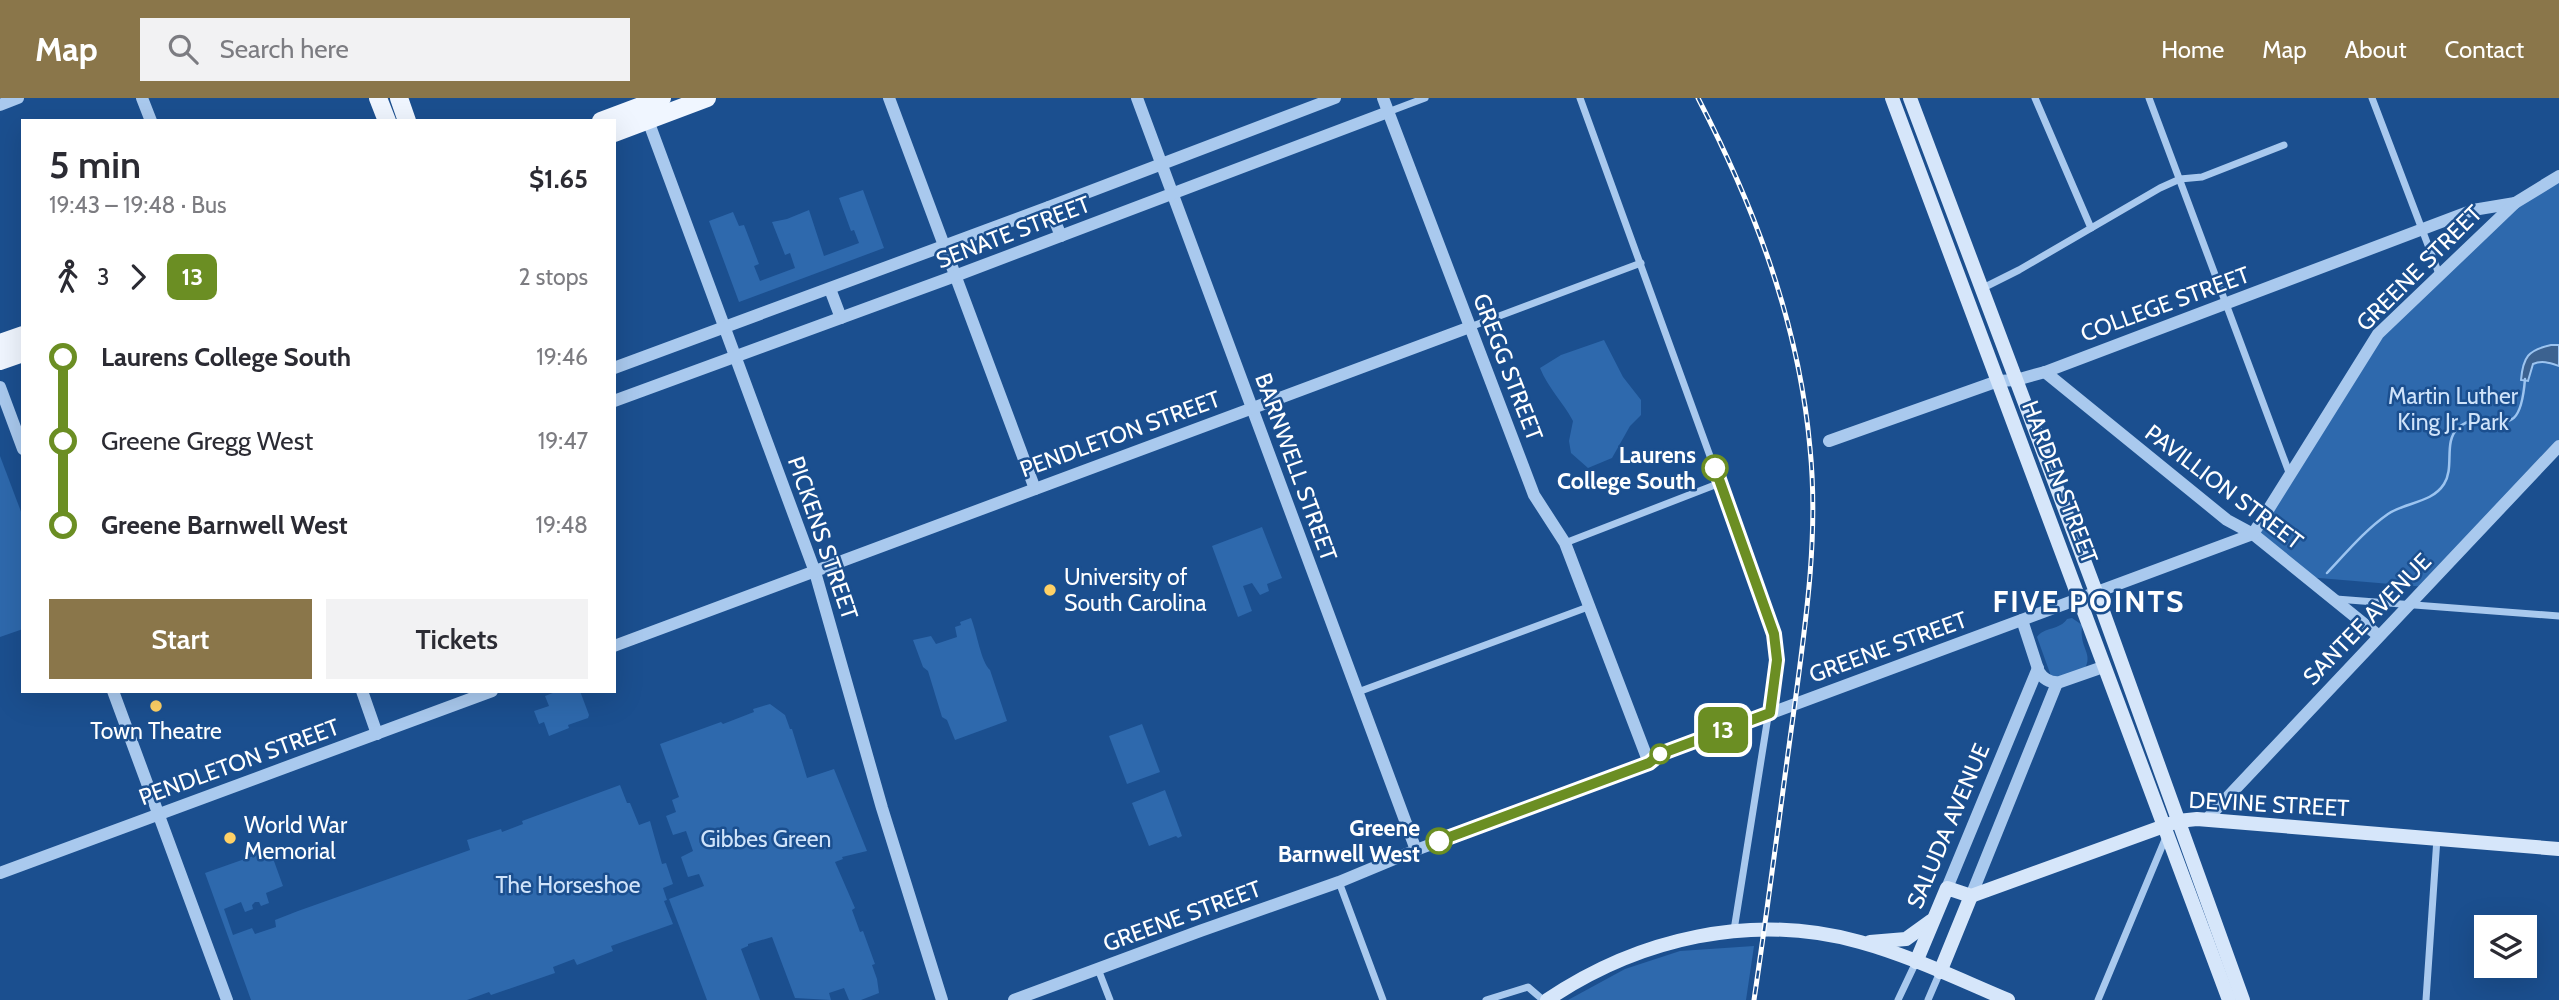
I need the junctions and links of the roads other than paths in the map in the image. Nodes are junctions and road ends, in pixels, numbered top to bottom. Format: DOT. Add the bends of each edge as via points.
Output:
graph roads {
  1 [pos="18,98"];
  2 [pos="142,98"];
  3 [pos="378,98"];
  4 [pos="399,98"];
  5 [pos="663,98"];
  6 [pos="707,98"];
  7 [pos="889,98"];
  8 [pos="1136,98"];
  9 [pos="1335,98"];
  10 [pos="1383,98"];
  11 [pos="1425,98"];
  12 [pos="1580,98"];
  13 [pos="1892,98"];
  14 [pos="1910,98"];
  15 [pos="2035,98"];
  16 [pos="2149,98"];
  17 [pos="2372,98"];
  18 [pos="0,105"];
  19 [pos="644,108"];
  20 [pos="1388,112"];
  21 [pos="149,119"];
  22 [pos="386,119"];
  23 [pos="406,119"];
  24 [pos="608,119"];
  25 [pos="616,131"];
  26 [pos="2284,145"];
  27 [pos="1161,164"];
  28 [pos="2559,176"];
  29 [pos="2180,178"];
  30 [pos="1173,194"];
  31 [pos="2515,203"];
  32 [pos="1049,207"];
  33 [pos="2091,228"];
  34 [pos="2423,230"];
  35 [pos="1061,236"];
  36 [pos="944,246"];
  37 [pos="1641,264"];
  38 [pos="2439,274"];
  39 [pos="955,276"];
  40 [pos="830,289"];
  41 [pos="1981,289"];
  42 [pos="2227,304"];
  43 [pos="841,318"];
  44 [pos="725,327"];
  45 [pos="1470,327"];
  46 [pos="21,336"];
  47 [pos="0,343"];
  48 [pos="21,354"];
  49 [pos="736,357"];
  50 [pos="0,361"];
  51 [pos="616,367"];
  52 [pos="2045,372"];
  53 [pos="2017,380"];
  54 [pos="1998,381"];
  55 [pos="0,387"];
  56 [pos="616,400"];
  57 [pos="1252,408"];
  58 [pos="1829,441"];
  59 [pos="21,444"];
  60 [pos="2559,446"];
  61 [pos="2290,475"];
  62 [pos="1720,483"];
  63 [pos="1035,489"];
  64 [pos="2253,534"];
  65 [pos="1565,543"];
  66 [pos="815,572"];
  67 [pos="2096,592"];
  68 [pos="2080,598"];
  69 [pos="2336,599"];
  70 [pos="2409,604"];
  71 [pos="1588,607"];
  72 [pos="2559,616"];
  73 [pos="2022,620"];
  74 [pos="2379,635"];
  75 [pos="616,645"];
  76 [pos="2104,667"];
  77 [pos="2038,668"];
  78 [pos="2057,683"];
  79 [pos="1358,692"];
  80 [pos="114,693"];
  81 [pos="363,693"];
  82 [pos="487,693"];
  83 [pos="1770,713"];
  84 [pos="377,734"];
  85 [pos="1649,763"];
  86 [pos="159,814"];
  87 [pos="2206,820"];
  88 [pos="2178,821"];
  89 [pos="2164,831"];
  90 [pos="2437,838"];
  91 [pos="2559,849"];
  92 [pos="1416,850"];
  93 [pos="0,873"];
  94 [pos="1339,882"];
  95 [pos="1948,888"];
  96 [pos="1970,896"];
  97 [pos="1934,917"];
  98 [pos="1734,930"];
  99 [pos="1863,942"];
  100 [pos="1916,962"];
  101 [pos="1098,969"];
  102 [pos="1940,972"];
  103 [pos="227,1000"];
  104 [pos="942,1000"];
  105 [pos="1014,1000"];
  106 [pos="1110,1000"];
  107 [pos="1383,1000"];
  108 [pos="1486,1000"];
  109 [pos="1545,1000"];
  110 [pos="1898,1000"];
  111 [pos="1928,1000"];
  112 [pos="2008,1000"];
  113 [pos="2098,1000"];
  114 [pos="2229,1000"];
  115 [pos="2243,1000"];
  116 [pos="2426,1000"];
  1 -- 18 [label="street"];
  2 -- 21 [label="street"];
  3 -- 22 [label="main road"];
  4 -- 23 [label="main road"];
  5 -- 19 [label="main road"];
  6 -- 19 [label="main road"];
  7 -- 36 [label="street"];
  8 -- 27 [label="street, BARNWELL STREET"];
  9 -- 27 [label="street, SENATE STREET"];
  10 -- 20 [label="street, GREGG STREET"];
  11 -- 20 [label="street, SENATE STREET"];
  12 -- 37 [label="street"];
  13 -- 54 [label="main road, HARDEN STREET"];
  14 -- 41 [label="main road, HARDEN STREET"];
  15 -- 33 [label="street"];
  16 -- 29 [label="street"];
  17 -- 34 [label="street"];
  19 -- 24 [label="main road"];
  19 -- 25 [label="main road"];
  19 -- 44 [label="street, PICKENS STREET"];
  20 -- 30 [label="street, SENATE STREET"];
  20 -- 45 [label="street, GREGG STREET"];
  26 -- 29 [label="street" via="2202,177"];
  27 -- 30 [label="street, BARNWELL STREET"];
  27 -- 32 [label="street, SENATE STREET"];
  28 -- 31 [label="street, GREENE STREET"];
  29 -- 33 [label="street"];
  29 -- 42 [label="street"];
  30 -- 35 [label="street, SENATE STREET"];
  30 -- 57 [label="street, BARNWELL STREET"];
  31 -- 34 [label="street, COLLEGE STREET" via="2473,210"];
  31 -- 38 [label="street, GREENE STREET"];
  32 -- 35 [label="street"];
  32 -- 36 [label="street, SENATE STREET"];
  33 -- 41 [label="street"];
  34 -- 38 [label="street"];
  34 -- 42 [label="street, COLLEGE STREET"];
  35 -- 39 [label="street, SENATE STREET"];
  36 -- 39 [label="street"];
  36 -- 40 [label="street, SENATE STREET"];
  37 -- 45 [label="street, PENDLETON STREET"];
  37 -- 62 [label="street"];
  38 -- 61 [label="street, GREENE STREET" via="2378,334"];
  39 -- 43 [label="street, SENATE STREET"];
  39 -- 63 [label="street"];
  40 -- 43 [label="street"];
  40 -- 44 [label="street, SENATE STREET"];
  41 -- 53 [label="main road, HARDEN STREET"];
  42 -- 52 [label="street, COLLEGE STREET"];
  42 -- 61 [label="street"];
  43 -- 49 [label="street, SENATE STREET"];
  44 -- 49 [label="street, PICKENS STREET"];
  44 -- 51 [label="street, SENATE STREET"];
  45 -- 57 [label="street, PENDLETON STREET"];
  45 -- 65 [label="street, GREGG STREET" via="1534,495"];
  46 -- 47 [label="main road"];
  48 -- 50 [label="main road"];
  49 -- 56 [label="street, SENATE STREET"];
  49 -- 66 [label="street, PICKENS STREET"];
  52 -- 53 [label="street, COLLEGE STREET"];
  52 -- 64 [label="street, PAVILLION STREET" via="2227,520"];
  53 -- 54 [label="street, COLLEGE STREET"];
  53 -- 67 [label="main road, HARDEN STREET"];
  54 -- 58 [label="street, COLLEGE STREET"];
  54 -- 68 [label="main road, HARDEN STREET"];
  55 -- 59 [label="street"];
  57 -- 63 [label="street, PENDLETON STREET"];
  57 -- 79 [label="street, BARNWELL STREET"];
  60 -- 70 [label="street, SANTEE AVENUE"];
  61 -- 64 [label="street, GREENE STREET"];
  62 -- 65 [label="street"];
  62 -- 83 [label="street" via="1774,634 1777,660"];
  63 -- 66 [label="street, PENDLETON STREET"];
  64 -- 67 [label="street, GREENE STREET"];
  64 -- 69 [label="street, PAVILLION STREET"];
  65 -- 71 [label="street, GREGG STREET"];
  66 -- 75 [label="street, PENDLETON STREET"];
  66 -- 104 [label="street, PICKENS STREET"];
  67 -- 68 [label="street, GREENE STREET"];
  67 -- 88 [label="main road, HARDEN STREET"];
  68 -- 73 [label="street, GREENE STREET"];
  68 -- 76 [label="main road, HARDEN STREET"];
  69 -- 70 [label="street"];
  69 -- 74 [label="street, PAVILLION STREET"];
  70 -- 72 [label="street"];
  70 -- 74 [label="street, SANTEE AVENUE"];
  71 -- 79 [label="street"];
  71 -- 85 [label="street, GREGG STREET"];
  73 -- 77 [label="street"];
  73 -- 83 [label="street, GREENE STREET"];
  74 -- 87 [label="street, SANTEE AVENUE"];
  76 -- 78 [label="street"];
  76 -- 89 [label="main road, HARDEN STREET"];
  77 -- 78 [label="street" via="2045,679"];
  77 -- 95 [label="street, SALUDA AVENUE"];
  78 -- 96 [label="street, SALUDA AVENUE"];
  79 -- 92 [label="street, BARNWELL STREET"];
  80 -- 86 [label="street"];
  81 -- 84 [label="street"];
  82 -- 84 [label="street, PENDLETON STREET"];
  83 -- 85 [label="street, GREENE STREET" via="1660,754"];
  83 -- 98 [label="street"];
  84 -- 86 [label="street, PENDLETON STREET"];
  85 -- 92 [label="street, GREENE STREET"];
  86 -- 93 [label="street, PENDLETON STREET"];
  86 -- 103 [label="street"];
  87 -- 88 [label="main road, DEVINE STREET"];
  87 -- 90 [label="main road, DEVINE STREET"];
  88 -- 89 [label="main road, DEVINE STREET"];
  88 -- 115 [label="main road, HARDEN STREET"];
  89 -- 96 [label="main road, DEVINE STREET"];
  89 -- 113 [label="street"];
  89 -- 114 [label="main road, HARDEN STREET"];
  90 -- 91 [label="main road, DEVINE STREET"];
  90 -- 116 [label="street"];
  92 -- 94 [label="street, GREENE STREET"];
  94 -- 101 [label="street, GREENE STREET"];
  94 -- 107 [label="street"];
  95 -- 96 [label="main road"];
  95 -- 97 [label="main road, SALUDA AVENUE"];
  96 -- 102 [label="main road, SALUDA AVENUE"];
  97 -- 99 [label="main road" via="1906,939"];
  97 -- 100 [label="main road, SALUDA AVENUE"];
  98 -- 99 [label="main road" via="1800,931"];
  98 -- 109 [label="main road" via="1678,940 1625,958"];
  99 -- 100 [label="main road"];
  100 -- 102 [label="main road"];
  100 -- 110 [label="street, SALUDA AVENUE"];
  101 -- 105 [label="street, GREENE STREET"];
  101 -- 106 [label="street"];
  102 -- 111 [label="street, SALUDA AVENUE"];
  102 -- 112 [label="main road"];
  108 -- 109 [label="street" via="1528,987"];
}
